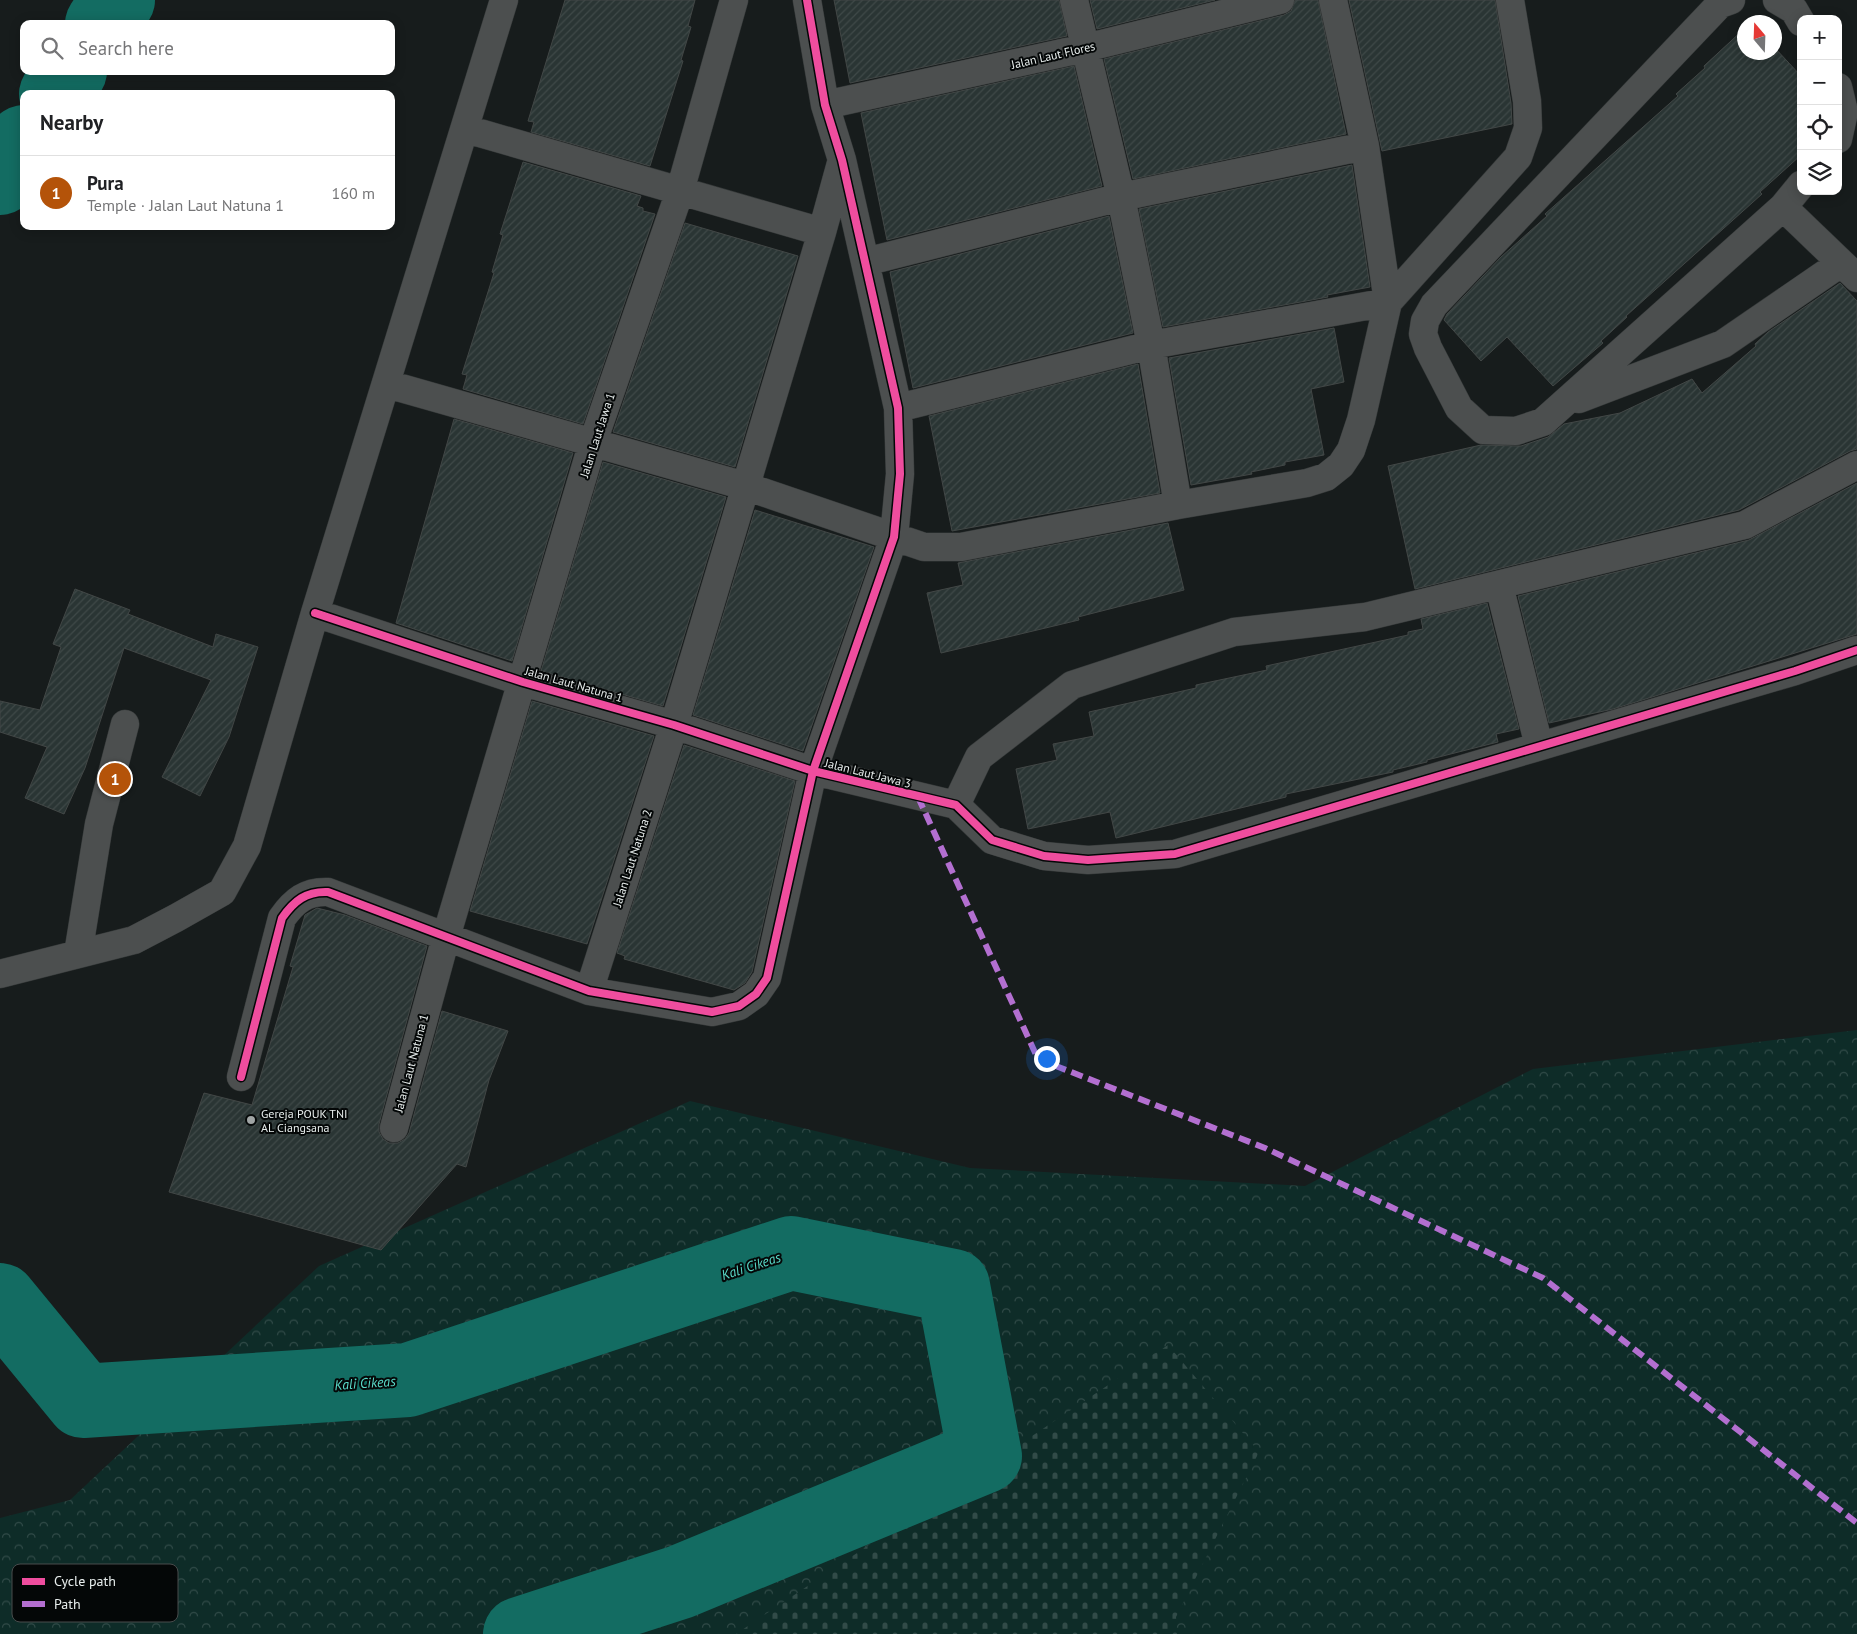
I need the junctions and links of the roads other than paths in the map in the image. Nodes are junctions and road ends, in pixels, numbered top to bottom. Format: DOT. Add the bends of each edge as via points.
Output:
graph roads {
  1 [pos="504,0"];
  2 [pos="734,0"];
  3 [pos="807,0"];
  4 [pos="1074,0"];
  5 [pos="1280,0"];
  6 [pos="1334,0"];
  7 [pos="1510,0"];
  8 [pos="1731,0"];
  9 [pos="1777,0"];
  10 [pos="1797,15"];
  11 [pos="1085,48"];
  12 [pos="1842,104"];
  13 [pos="826,105"];
  14 [pos="1842,121"];
  15 [pos="466,129"];
  16 [pos="1365,146"];
  17 [pos="842,160"];
  18 [pos="1797,190"];
  19 [pos="680,191"];
  20 [pos="1121,197"];
  21 [pos="1783,207"];
  22 [pos="822,232"];
  23 [pos="865,262"];
  24 [pos="1849,270"];
  25 [pos="1388,302"];
  26 [pos="1150,345"];
  27 [pos="387,384"];
  28 [pos="1564,405"];
  29 [pos="898,408"];
  30 [pos="594,442"];
  31 [pos="1857,465"];
  32 [pos="745,486"];
  33 [pos="1178,505"];
  34 [pos="894,537"];
  35 [pos="1499,585"];
  36 [pos="322,616"];
  37 [pos="1857,650"];
  38 [pos="523,682"];
  39 [pos="125,724"];
  40 [pos="674,725"];
  41 [pos="1539,746"];
  42 [pos="813,771"];
  43 [pos="956,805"];
  44 [pos="446,936"];
  45 [pos="78,954"];
  46 [pos="3,973"];
  47 [pos="589,991"];
  48 [pos="241,1077"];
  49 [pos="394,1128"];
  1 -- 15 [label="street"];
  2 -- 19 [label="street, Jalan Laut Jawa 1"];
  3 -- 13 [label="street"];
  4 -- 11 [label="street"];
  5 -- 11 [label="street, Jalan Laut Flores"];
  6 -- 16 [label="street"];
  7 -- 25 [label="street" via="1528,101 1528,128 1518,157"];
  8 -- 28 [label="street" via="1720,4 1434,305 1425,321 1423,334 1428,348 1458,408 1483,430 1516,431 1542,422"];
  9 -- 10 [label="street"];
  11 -- 13 [label="street, Jalan Laut Flores"];
  11 -- 20 [label="street"];
  12 -- 14 [label="street"];
  13 -- 17 [label="street"];
  15 -- 19 [label="street"];
  15 -- 27 [label="street"];
  16 -- 20 [label="street"];
  16 -- 25 [label="street"];
  17 -- 22 [label="street, Jalan Laut Natuna 2"];
  17 -- 23 [label="street"];
  18 -- 21 [label="street"];
  19 -- 22 [label="street"];
  19 -- 30 [label="street, Jalan Laut Jawa 1"];
  20 -- 23 [label="street"];
  20 -- 26 [label="street"];
  21 -- 24 [label="street"];
  21 -- 28 [label="street"];
  22 -- 32 [label="street, Jalan Laut Natuna 2"];
  23 -- 29 [label="street"];
  24 -- 28 [label="street" via="1723,344"];
  25 -- 26 [label="street"];
  25 -- 33 [label="street" via="1360,420 1351,450 1341,465 1326,477 1307,483"];
  26 -- 29 [label="street"];
  26 -- 33 [label="street"];
  27 -- 30 [label="street"];
  27 -- 36 [label="street"];
  29 -- 34 [label="street" via="900,474"];
  30 -- 32 [label="street"];
  30 -- 38 [label="street, Jalan Laut Jawa 1"];
  31 -- 35 [label="street" via="1745,525"];
  32 -- 34 [label="street"];
  32 -- 40 [label="street, Jalan Laut Natuna 2"];
  33 -- 34 [label="street" via="960,547 924,547"];
  34 -- 42 [label="street"];
  35 -- 41 [label="street"];
  35 -- 43 [label="street" via="1365,617 1234,632 1072,686 979,757"];
  36 -- 38 [label="street, Jalan Laut Natuna 1"];
  36 -- 45 [label="street" via="247,846 222,892 134,940"];
  37 -- 41 [label="street"];
  38 -- 40 [label="street, Jalan Laut Natuna 1"];
  38 -- 44 [label="street, Jalan Laut Natuna 1"];
  39 -- 45 [label="street" via="99,824"];
  40 -- 42 [label="street, Jalan Laut Natuna 1"];
  40 -- 47 [label="street, Jalan Laut Natuna 2"];
  41 -- 43 [label="street" via="1175,854 1088,860 1044,856 992,840"];
  42 -- 43 [label="street, Jalan Laut Jawa 3"];
  42 -- 47 [label="street" via="774,952 767,978 756,994 739,1006 712,1012"];
  44 -- 47 [label="street"];
  44 -- 48 [label="street" via="328,892 302,896 282,918"];
  44 -- 49 [label="street, Jalan Laut Natuna 1"];
  45 -- 46 [label="street"];
}
